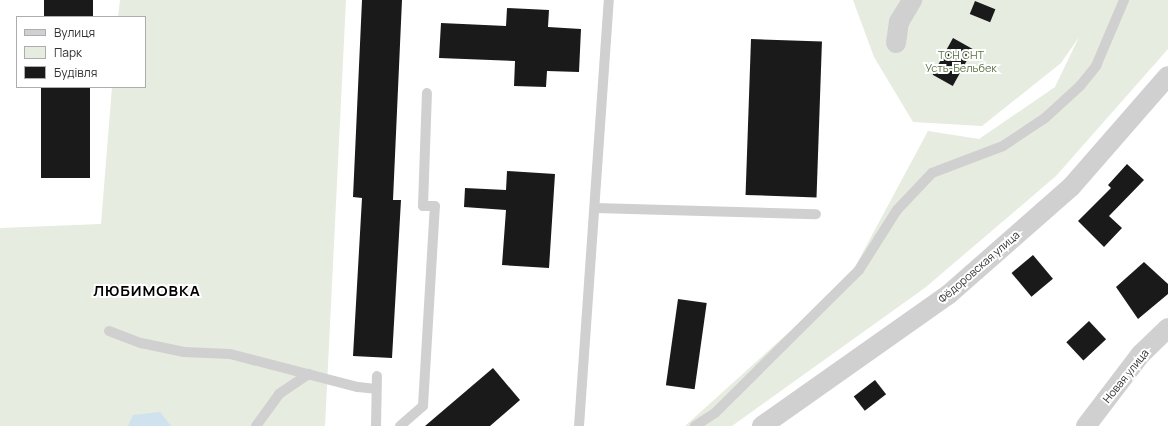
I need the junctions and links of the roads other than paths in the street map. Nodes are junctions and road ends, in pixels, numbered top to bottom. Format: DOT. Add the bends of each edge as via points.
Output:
graph roads {
  1 [pos="609,0"];
  2 [pos="912,0"];
  3 [pos="1124,0"];
  4 [pos="896,43"];
  5 [pos="1168,76"];
  6 [pos="427,93"];
  7 [pos="595,208"];
  8 [pos="816,214"];
  9 [pos="1168,328"];
  10 [pos="109,330"];
  11 [pos="309,374"];
  12 [pos="377,376"];
  13 [pos="376,389"];
  14 [pos="256,426"];
  15 [pos="376,426"];
  16 [pos="400,426"];
  17 [pos="579,426"];
  18 [pos="695,426"];
  19 [pos="762,426"];
  20 [pos="1086,426"];
  1 -- 7 [label="lane"];
  2 -- 4 [label="street" via="899,22"];
  3 -- 18 [label="lane" via="1096,66 1080,86 1046,118 1003,146 932,173 897,210 859,270 733,396"];
  5 -- 19 [label="street, Фёдоровская улица" via="1071,187 948,295"];
  6 -- 16 [label="lane" via="423,206 435,206 423,406"];
  7 -- 8 [label="lane"];
  7 -- 17 [label="lane"];
  9 -- 20 [label="street, Новая улица" via="1140,355"];
  10 -- 11 [label="lane" via="141,343 184,352 230,354"];
  11 -- 13 [label="lane"];
  11 -- 14 [label="lane" via="279,394"];
  12 -- 13 [label="lane"];
  13 -- 15 [label="lane"];
}
